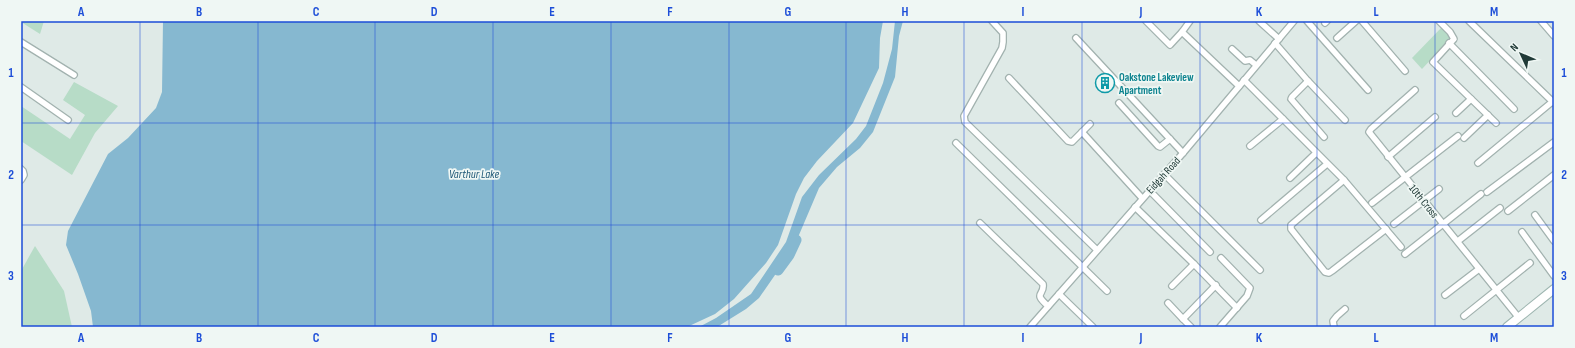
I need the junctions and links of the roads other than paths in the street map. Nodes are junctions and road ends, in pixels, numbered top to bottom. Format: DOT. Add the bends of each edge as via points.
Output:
graph roads {
  1 [pos="992,21"];
  2 [pos="1146,21"];
  3 [pos="1190,21"];
  4 [pos="1260,21"];
  5 [pos="1294,21"];
  6 [pos="1307,21"];
  7 [pos="1356,21"];
  8 [pos="1362,21"];
  9 [pos="1439,21"];
  10 [pos="1469,21"];
  11 [pos="1541,21"];
  12 [pos="1182,32"];
  13 [pos="1554,36"];
  14 [pos="1076,38"];
  15 [pos="1337,38"];
  16 [pos="1277,41"];
  17 [pos="21,42"];
  18 [pos="1449,43"];
  19 [pos="1232,50"];
  20 [pos="1256,65"];
  21 [pos="1405,71"];
  22 [pos="74,75"];
  23 [pos="1009,78"];
  24 [pos="1244,80"];
  25 [pos="1308,82"];
  26 [pos="1239,86"];
  27 [pos="21,87"];
  28 [pos="1368,90"];
  29 [pos="1415,90"];
  30 [pos="1471,99"];
  31 [pos="1553,102"];
  32 [pos="1119,103"];
  33 [pos="1514,109"];
  34 [pos="1456,113"];
  35 [pos="1488,115"];
  36 [pos="1435,117"];
  37 [pos="1283,118"];
  38 [pos="68,120"];
  39 [pos="1345,120"];
  40 [pos="1496,123"];
  41 [pos="1090,124"];
  42 [pos="1082,132"];
  43 [pos="1458,136"];
  44 [pos="1324,137"];
  45 [pos="1464,138"];
  46 [pos="1170,139"];
  47 [pos="1554,142"];
  48 [pos="956,143"];
  49 [pos="1250,146"];
  50 [pos="1183,153"];
  51 [pos="1316,154"];
  52 [pos="1388,157"];
  53 [pos="1478,163"];
  54 [pos="1327,164"];
  55 [pos="21,169"];
  56 [pos="1164,174"];
  57 [pos="1554,175"];
  58 [pos="1405,177"];
  59 [pos="1290,178"];
  60 [pos="21,180"];
  61 [pos="1344,180"];
  62 [pos="1439,189"];
  63 [pos="1149,190"];
  64 [pos="1142,198"];
  65 [pos="1424,201"];
  66 [pos="1372,203"];
  67 [pos="1135,206"];
  68 [pos="1500,208"];
  69 [pos="1508,211"];
  70 [pos="1535,216"];
  71 [pos="1261,220"];
  72 [pos="980,223"];
  73 [pos="1394,224"];
  74 [pos="1443,224"];
  75 [pos="1386,229"];
  76 [pos="1522,232"];
  77 [pos="1458,241"];
  78 [pos="1554,241"];
  79 [pos="1401,247"];
  80 [pos="1097,250"];
  81 [pos="1210,252"];
  82 [pos="1405,254"];
  83 [pos="1221,258"];
  84 [pos="1530,263"];
  85 [pos="1194,264"];
  86 [pos="1082,267"];
  87 [pos="1479,269"];
  88 [pos="1260,270"];
  89 [pos="1554,276"];
  90 [pos="1216,285"];
  91 [pos="1172,286"];
  92 [pos="1554,289"];
  93 [pos="1107,291"];
  94 [pos="1497,291"];
  95 [pos="1059,294"];
  96 [pos="1445,296"];
  97 [pos="1168,303"];
  98 [pos="1048,306"];
  99 [pos="1237,308"];
  100 [pos="1345,309"];
  101 [pos="1464,316"];
  102 [pos="1519,318"];
  103 [pos="1183,319"];
  104 [pos="1030,327"];
  105 [pos="1093,327"];
  106 [pos="1191,327"];
  107 [pos="1220,327"];
  108 [pos="1334,327"];
  109 [pos="1507,327"];
  1 -- 80 [label="street" via="1003,33 1004,42 964,116 965,122"];
  2 -- 12 [label="street" via="1170,45"];
  3 -- 12 [label="street"];
  4 -- 16 [label="street"];
  5 -- 16 [label="street, Eidgah Road"];
  6 -- 28 [label="street"];
  7 -- 15 [label="street"];
  8 -- 21 [label="street"];
  9 -- 18 [label="street" via="1454,37"];
  10 -- 31 [label="street"];
  11 -- 13 [label="street"];
  12 -- 26 [label="street"];
  14 -- 46 [label="street"];
  16 -- 20 [label="street, Eidgah Road"];
  16 -- 25 [label="street"];
  17 -- 22 [label="street"];
  18 -- 30 [label="street" via="1433,62"];
  18 -- 33 [label="street"];
  19 -- 20 [label="street" via="1245,61 1250,60"];
  20 -- 24 [label="street, Eidgah Road"];
  23 -- 42 [label="street" via="1068,141 1072,142"];
  24 -- 26 [label="street, Eidgah Road"];
  24 -- 37 [label="street"];
  25 -- 39 [label="street"];
  25 -- 44 [label="street" via="1291,99"];
  26 -- 50 [label="street, Eidgah Road"];
  27 -- 38 [label="street"];
  29 -- 52 [label="street, 10th Cross" via="1369,132"];
  30 -- 34 [label="street"];
  30 -- 35 [label="street"];
  31 -- 53 [label="street"];
  32 -- 46 [label="street" via="1158,146"];
  35 -- 40 [label="street"];
  35 -- 45 [label="street"];
  36 -- 52 [label="street"];
  37 -- 49 [label="street"];
  37 -- 51 [label="street"];
  41 -- 42 [label="street"];
  42 -- 64 [label="street"];
  43 -- 58 [label="street"];
  46 -- 50 [label="street"];
  47 -- 74 [label="street"];
  48 -- 86 [label="street"];
  50 -- 56 [label="street, Eidgah Road"];
  51 -- 54 [label="street"];
  51 -- 59 [label="street"];
  52 -- 58 [label="street, 10th Cross"];
  54 -- 61 [label="street"];
  54 -- 71 [label="street"];
  55 -- 60 [label="street" via="24,173"];
  56 -- 63 [label="street, Eidgah Road"];
  56 -- 88 [label="street"];
  57 -- 69 [label="street"];
  58 -- 65 [label="street, 10th Cross"];
  58 -- 66 [label="street"];
  61 -- 75 [label="street"];
  61 -- 75 [label="street" via="1291,225 1291,229 1325,272 1332,271"];
  62 -- 65 [label="street"];
  63 -- 64 [label="street, Eidgah Road"];
  63 -- 81 [label="street"];
  64 -- 67 [label="street, Eidgah Road"];
  65 -- 73 [label="street"];
  65 -- 74 [label="street, 10th Cross"];
  67 -- 80 [label="street, Eidgah Road"];
  67 -- 85 [label="street"];
  68 -- 77 [label="street"];
  70 -- 78 [label="street"];
  72 -- 98 [label="street" via="1043,284 1040,300"];
  74 -- 77 [label="street, 10th Cross"];
  74 -- 82 [label="street"];
  75 -- 79 [label="street"];
  76 -- 89 [label="street"];
  77 -- 87 [label="street, 10th Cross"];
  80 -- 86 [label="street, Eidgah Road"];
  83 -- 99 [label="street" via="1250,288"];
  84 -- 94 [label="street"];
  85 -- 90 [label="street"];
  85 -- 91 [label="street"];
  86 -- 93 [label="street"];
  86 -- 95 [label="street, Eidgah Road"];
  87 -- 94 [label="street, 10th Cross"];
  87 -- 96 [label="street"];
  90 -- 99 [label="street"];
  90 -- 103 [label="street"];
  92 -- 102 [label="street"];
  94 -- 101 [label="street"];
  94 -- 102 [label="street, 10th Cross"];
  95 -- 98 [label="street, Eidgah Road"];
  95 -- 105 [label="street"];
  97 -- 103 [label="street"];
  98 -- 104 [label="street, Eidgah Road"];
  99 -- 107 [label="street"];
  100 -- 108 [label="street" via="1333,321"];
  102 -- 109 [label="street"];
  103 -- 106 [label="street"];
}
